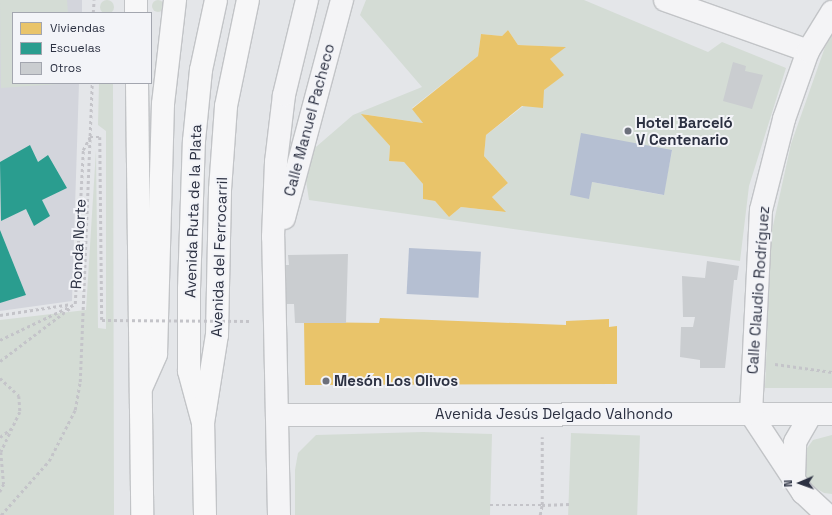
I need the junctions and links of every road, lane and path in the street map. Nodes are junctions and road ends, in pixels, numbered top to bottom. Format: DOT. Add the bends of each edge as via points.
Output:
graph roads {
  1 [pos="94,0"];
  2 [pos="136,0"];
  3 [pos="176,0"];
  4 [pos="216,0"];
  5 [pos="248,0"];
  6 [pos="307,0"];
  7 [pos="342,0"];
  8 [pos="665,0"];
  9 [pos="93,12"];
  10 [pos="136,12"];
  11 [pos="832,12"];
  12 [pos="299,26"];
  13 [pos="331,32"];
  14 [pos="808,51"];
  15 [pos="92,84"];
  16 [pos="137,84"];
  17 [pos="284,95"];
  18 [pos="312,104"];
  19 [pos="90,137"];
  20 [pos="273,237"];
  21 [pos="75,304"];
  22 [pos="0,315"];
  23 [pos="252,321"];
  24 [pos="0,340"];
  25 [pos="0,361"];
  26 [pos="753,361"];
  27 [pos="832,372"];
  28 [pos="0,378"];
  29 [pos="142,386"];
  30 [pos="719,414"];
  31 [pos="751,414"];
  32 [pos="822,414"];
  33 [pos="277,415"];
  34 [pos="203,423"];
  35 [pos="13,427"];
  36 [pos="542,430"];
  37 [pos="0,437"];
  38 [pos="1,451"];
  39 [pos="141,460"];
  40 [pos="789,470"];
  41 [pos="0,492"];
  42 [pos="569,504"];
  43 [pos="490,505"];
  44 [pos="542,505"];
  45 [pos="825,508"];
  46 [pos="1,515"];
  47 [pos="135,515"];
  48 [pos="142,515"];
  49 [pos="205,515"];
  50 [pos="279,515"];
  51 [pos="540,515"];
  1 -- 9 [label="path"];
  2 -- 10 [label="main road"];
  3 -- 29 [label="main road" via="163,104 156,354"];
  4 -- 34 [label="main road, Avenida Ruta de la Plata" via="201,70 194,141 189,282 189,371"];
  5 -- 34 [label="main road, Avenida del Ferrocarril" via="226,106 220,190 217,335"];
  6 -- 12 [label="street, Calle Manuel Pacheco"];
  7 -- 13 [label="street, Calle Manuel Pacheco"];
  8 -- 14 [label="street"];
  11 -- 14 [label="street, Calle Claudio Rodríguez"];
  12 -- 13 [label="street" via="309,23"];
  12 -- 17 [label="street, Calle Manuel Pacheco"];
  13 -- 18 [label="street, Calle Manuel Pacheco"];
  14 -- 26 [label="street, Calle Claudio Rodríguez" via="784,119 761,210"];
  15 -- 19 [label="path"];
  16 -- 29 [label="main road"];
  17 -- 18 [label="street" via="298,105"];
  17 -- 20 [label="street, Calle Manuel Pacheco" via="276,162"];
  18 -- 20 [label="street, Calle Manuel Pacheco" via="282,226"];
  19 -- 21 [label="path, Ronda Norte" via="83,150"];
  19 -- 23 [label="path, bridge" via="100,137 102,320"];
  19 -- 46 [label="path" via="80,382 76,410 49,461"];
  20 -- 33 [label="street, Calle Manuel Pacheco"];
  21 -- 22 [label="path"];
  21 -- 24 [label="path, Ronda Norte"];
  21 -- 25 [label="path"];
  26 -- 27 [label="path"];
  26 -- 31 [label="street, Calle Claudio Rodríguez"];
  28 -- 35 [label="path" via="18,396 20,412"];
  29 -- 39 [label="main road"];
  30 -- 31 [label="street, Avenida Jesús Delgado Valhondo"];
  30 -- 33 [label="street, Avenida Jesús Delgado Valhondo"];
  30 -- 40 [label="street"];
  31 -- 32 [label="street, Avenida Jesús Delgado Valhondo"];
  31 -- 40 [label="street"];
  32 -- 40 [label="street" via="795,442"];
  33 -- 50 [label="street, Calle Manuel Pacheco"];
  34 -- 49 [label="main road, Avenida del Ferrocarril"];
  35 -- 37 [label="path"];
  35 -- 38 [label="path"];
  36 -- 44 [label="path"];
  38 -- 41 [label="path" via="4,484"];
  39 -- 47 [label="main road"];
  39 -- 48 [label="main road"];
  40 -- 45 [label="street" via="803,493"];
  42 -- 44 [label="path"];
  43 -- 44 [label="path"];
  44 -- 51 [label="path"];
}
